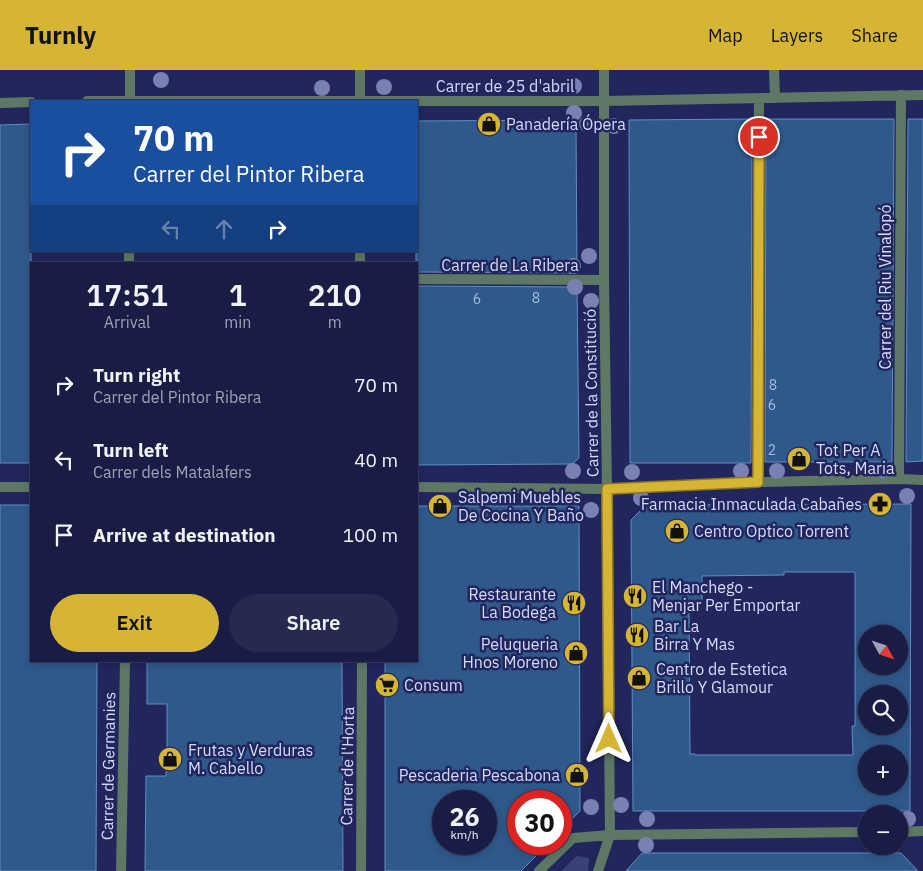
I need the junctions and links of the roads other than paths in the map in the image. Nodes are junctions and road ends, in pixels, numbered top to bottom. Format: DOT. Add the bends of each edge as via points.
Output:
graph roads {
  1 [pos="130,70"];
  2 [pos="360,70"];
  3 [pos="604,70"];
  4 [pos="774,70"];
  5 [pos="901,95"];
  6 [pos="923,95"];
  7 [pos="775,98"];
  8 [pos="759,99"];
  9 [pos="130,100"];
  10 [pos="360,100"];
  11 [pos="418,101"];
  12 [pos="604,101"];
  13 [pos="30,102"];
  14 [pos="0,103"];
  15 [pos="418,280"];
  16 [pos="604,280"];
  17 [pos="899,479"];
  18 [pos="923,480"];
  19 [pos="758,482"];
  20 [pos="0,487"];
  21 [pos="30,487"];
  22 [pos="418,487"];
  23 [pos="607,489"];
  24 [pos="125,662"];
  25 [pos="362,662"];
  26 [pos="923,831"];
  27 [pos="858,832"];
  28 [pos="908,832"];
  29 [pos="610,835"];
  30 [pos="121,871"];
  31 [pos="361,871"];
  32 [pos="539,871"];
  33 [pos="598,871"];
  1 -- 9 [label="street"];
  2 -- 10 [label="street"];
  3 -- 12 [label="street, Carrer de la Constitució"];
  4 -- 7 [label="street"];
  5 -- 6 [label="street, Carrer de 25 d'abril"];
  5 -- 7 [label="street, Carrer de 25 d'abril"];
  5 -- 17 [label="street, Carrer del Riu Vinalopó"];
  7 -- 8 [label="street, Carrer de 25 d'abril"];
  8 -- 12 [label="street, Carrer de 25 d'abril"];
  8 -- 19 [label="street"];
  11 -- 12 [label="street, Carrer de 25 d'abril"];
  12 -- 16 [label="street, Carrer de la Constitució"];
  13 -- 14 [label="street"];
  15 -- 16 [label="street, Carrer de La Ribera"];
  16 -- 23 [label="street, Carrer de la Constitució"];
  17 -- 18 [label="street"];
  17 -- 19 [label="street"];
  19 -- 23 [label="street"];
  20 -- 21 [label="street"];
  22 -- 23 [label="street"];
  23 -- 29 [label="street, Carrer de la Constitució"];
  24 -- 30 [label="street, Carrer de Germanies"];
  25 -- 31 [label="street, Carrer de l'Horta"];
  26 -- 28 [label="street"];
  27 -- 29 [label="street"];
  29 -- 32 [label="street" via="573,838"];
  29 -- 33 [label="street, Carrer de la Constitució"];
}
